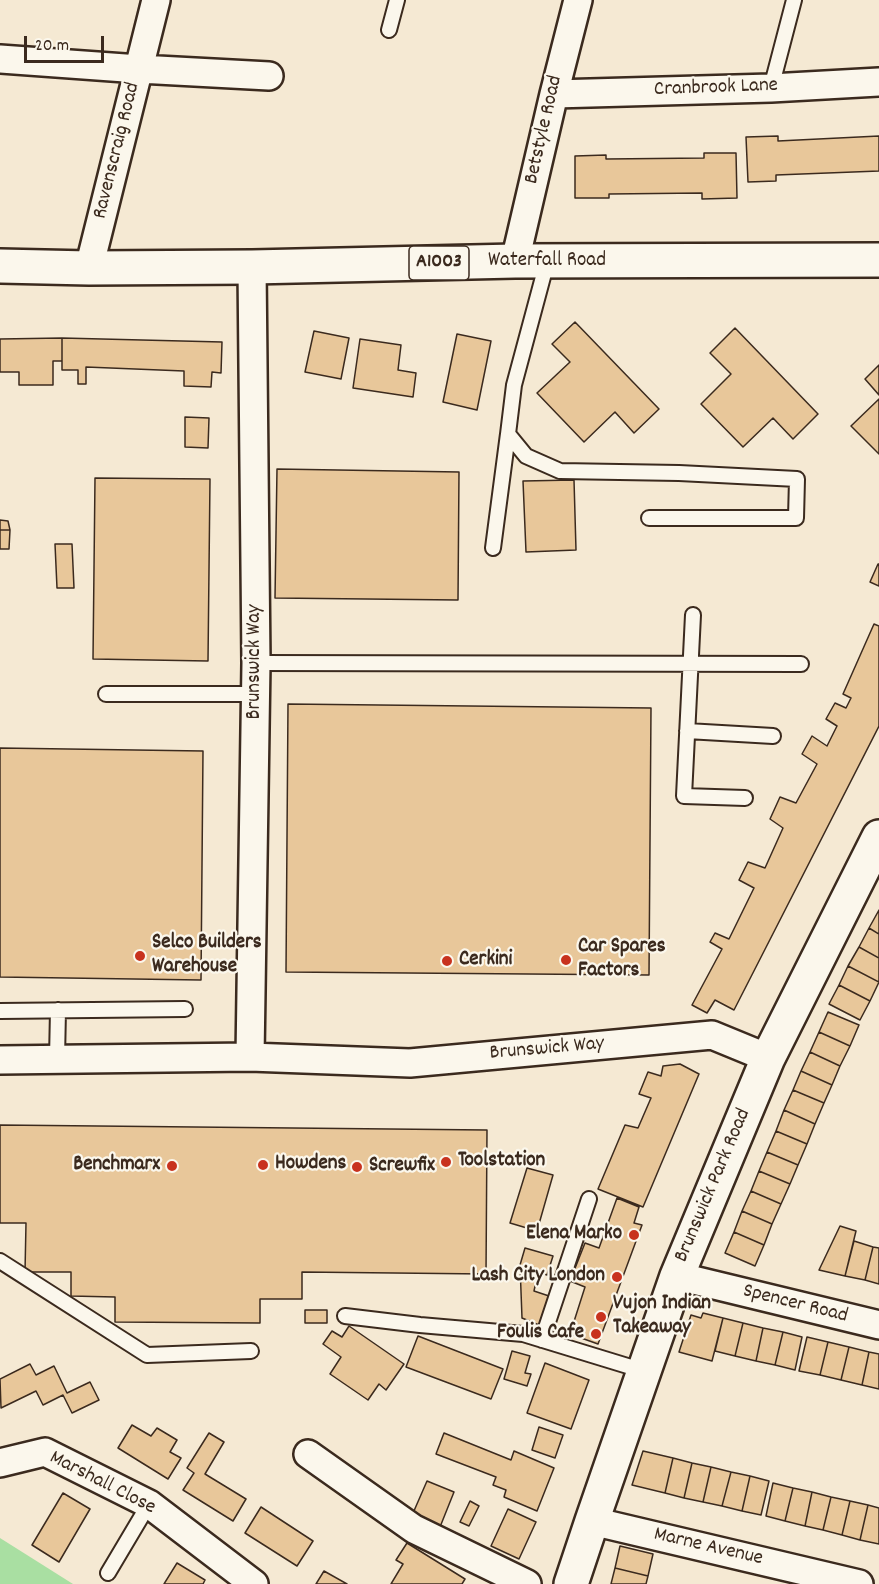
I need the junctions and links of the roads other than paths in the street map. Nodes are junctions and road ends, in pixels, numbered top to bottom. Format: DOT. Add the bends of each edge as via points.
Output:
graph roads {
  1 [pos="156,0"];
  2 [pos="397,0"];
  3 [pos="578,0"];
  4 [pos="795,0"];
  5 [pos="389,30"];
  6 [pos="0,58"];
  7 [pos="139,69"];
  8 [pos="269,76"];
  9 [pos="879,82"];
  10 [pos="771,88"];
  11 [pos="554,94"];
  12 [pos="879,260"];
  13 [pos="514,261"];
  14 [pos="547,262"];
  15 [pos="0,266"];
  16 [pos="252,267"];
  17 [pos="89,268"];
  18 [pos="508,434"];
  19 [pos="649,518"];
  20 [pos="493,548"];
  21 [pos="693,615"];
  22 [pos="256,663"];
  23 [pos="691,663"];
  24 [pos="801,664"];
  25 [pos="106,694"];
  26 [pos="256,694"];
  27 [pos="687,730"];
  28 [pos="773,736"];
  29 [pos="745,798"];
  30 [pos="879,837"];
  31 [pos="185,1009"];
  32 [pos="58,1010"];
  33 [pos="0,1011"];
  34 [pos="250,1057"];
  35 [pos="768,1058"];
  36 [pos="57,1059"];
  37 [pos="0,1060"];
  38 [pos="589,1199"];
  39 [pos="0,1261"];
  40 [pos="677,1276"];
  41 [pos="345,1316"];
  42 [pos="879,1325"];
  43 [pos="542,1340"];
  44 [pos="251,1351"];
  45 [pos="644,1371"];
  46 [pos="308,1454"];
  47 [pos="0,1463"];
  48 [pos="149,1504"];
  49 [pos="592,1521"];
  50 [pos="108,1573"];
  51 [pos="254,1584"];
  52 [pos="528,1584"];
  53 [pos="571,1584"];
  54 [pos="859,1584"];
  1 -- 7 [label="street, Ravenscraig Road"];
  2 -- 5 [label="lane"];
  3 -- 11 [label="street, Betstyle Road"];
  4 -- 10 [label="lane"];
  6 -- 7 [label="street"];
  7 -- 8 [label="street"];
  7 -- 17 [label="street, Ravenscraig Road"];
  9 -- 10 [label="street, Cranbrook Lane"];
  10 -- 11 [label="street, Cranbrook Lane"];
  11 -- 13 [label="street, Betstyle Road"];
  12 -- 14 [label="main road, Waterfall Road / A1003"];
  13 -- 14 [label="main road, Waterfall Road / A1003"];
  13 -- 16 [label="main road, Waterfall Road / A1003"];
  14 -- 18 [label="lane" via="514,385"];
  15 -- 17 [label="main road, Waterfall Road / A1003"];
  16 -- 17 [label="main road, Waterfall Road / A1003"];
  16 -- 22 [label="street, Brunswick Way"];
  18 -- 19 [label="lane" via="526,456 560,471 796,479 796,518"];
  18 -- 20 [label="lane"];
  21 -- 23 [label="lane"];
  22 -- 23 [label="lane"];
  22 -- 26 [label="street, Brunswick Way"];
  23 -- 24 [label="lane"];
  23 -- 27 [label="lane"];
  25 -- 26 [label="lane"];
  26 -- 34 [label="street, Brunswick Way"];
  27 -- 28 [label="lane"];
  27 -- 29 [label="lane" via="684,796"];
  30 -- 35 [label="main road, Brunswick Park Road"];
  31 -- 32 [label="lane"];
  32 -- 33 [label="lane"];
  32 -- 36 [label="lane"];
  34 -- 35 [label="street, Brunswick Way" via="410,1063 712,1035"];
  34 -- 36 [label="street, Brunswick Way"];
  35 -- 40 [label="main road, Brunswick Park Road"];
  36 -- 37 [label="street, Brunswick Way"];
  38 -- 43 [label="lane"];
  39 -- 44 [label="lane" via="147,1355"];
  40 -- 42 [label="street, Spencer Road"];
  40 -- 45 [label="main road, Brunswick Park Road"];
  41 -- 43 [label="lane" via="523,1334"];
  43 -- 45 [label="lane"];
  45 -- 49 [label="main road, Brunswick Park Road"];
  46 -- 52 [label="street" via="414,1529"];
  47 -- 48 [label="street, Marshall Close" via="45,1452"];
  48 -- 50 [label="lane"];
  48 -- 51 [label="street, Marshall Close"];
  49 -- 53 [label="main road, Brunswick Park Road"];
  49 -- 54 [label="street, Marne Avenue"];
}
